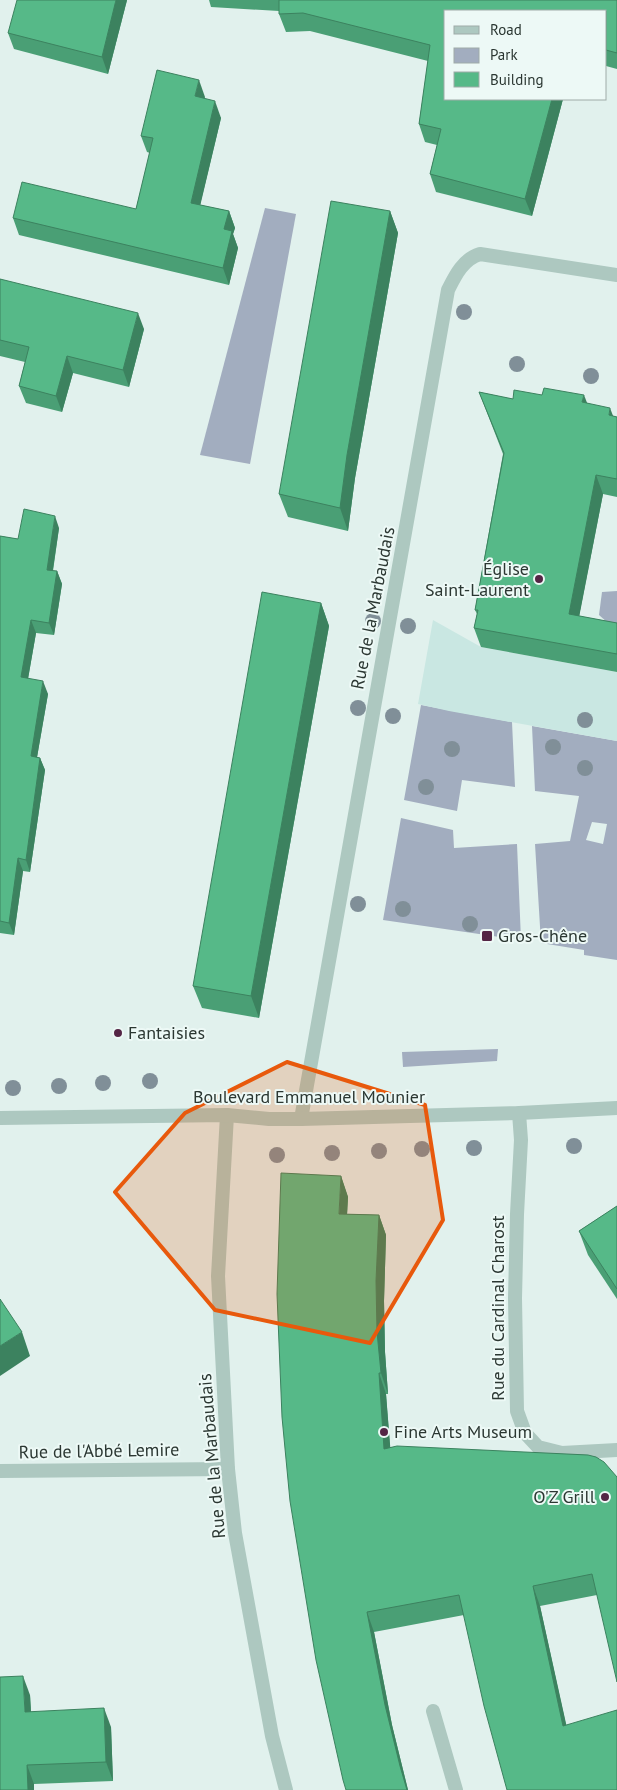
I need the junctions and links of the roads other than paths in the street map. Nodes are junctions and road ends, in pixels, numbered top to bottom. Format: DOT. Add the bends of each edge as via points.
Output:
graph roads {
  1 [pos="617,275"];
  2 [pos="617,1108"];
  3 [pos="520,1113"];
  4 [pos="227,1115"];
  5 [pos="0,1118"];
  6 [pos="301,1118"];
  7 [pos="617,1450"];
  8 [pos="228,1469"];
  9 [pos="0,1471"];
  10 [pos="433,1711"];
  11 [pos="286,1790"];
  12 [pos="456,1790"];
  1 -- 6 [label="street, Rue de la Marbaudais" via="480,254 472,256 462,266 448,290"];
  2 -- 3 [label="street, Boulevard Emmanuel Mounier"];
  3 -- 6 [label="street, Boulevard Emmanuel Mounier"];
  3 -- 7 [label="street, Rue du Cardinal Charost" via="515,1298 516,1411 525,1433 538,1447 562,1453"];
  4 -- 5 [label="street, Boulevard Emmanuel Mounier"];
  4 -- 6 [label="street, Boulevard Emmanuel Mounier"];
  4 -- 8 [label="street, Rue de la Marbaudais" via="218,1276"];
  8 -- 9 [label="street, Rue de l'Abbé Lemire"];
  8 -- 11 [label="street, Rue de la Marbaudais" via="235,1532 272,1736"];
  10 -- 12 [label="street"];
}
